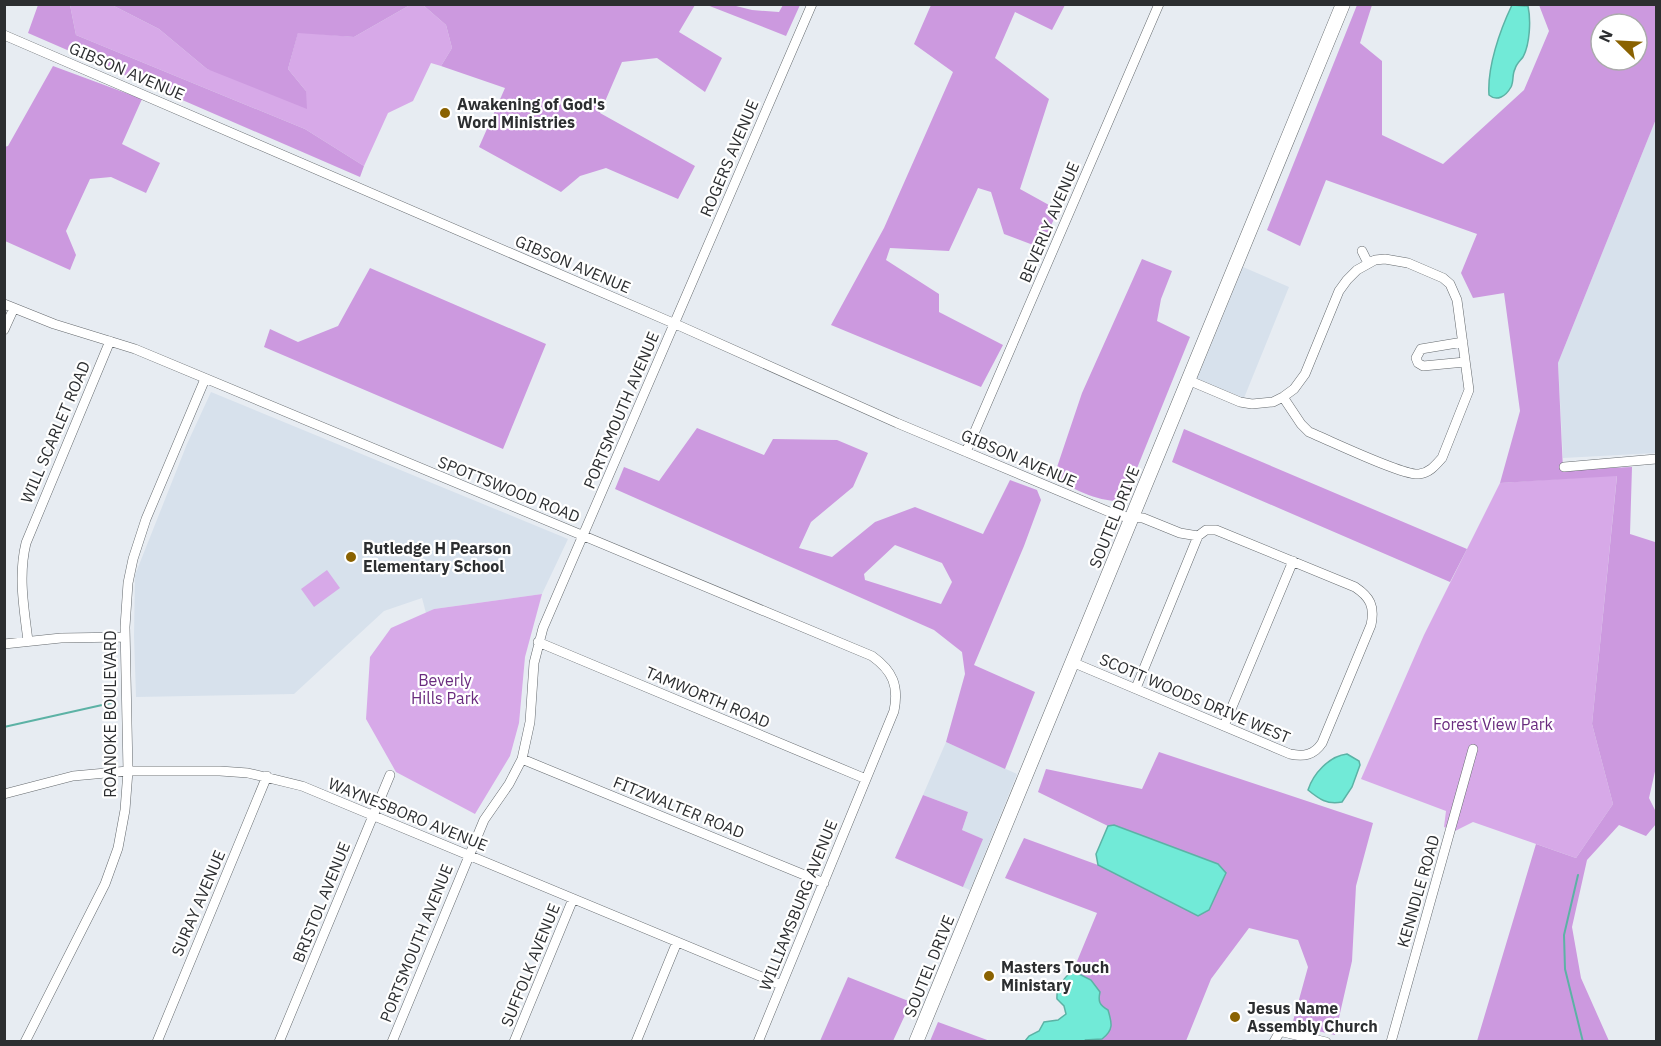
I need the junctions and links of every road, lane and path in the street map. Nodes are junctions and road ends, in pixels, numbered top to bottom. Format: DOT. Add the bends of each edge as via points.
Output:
graph roads {
  1 [pos="812,4"];
  2 [pos="1159,4"];
  3 [pos="1343,4"];
  4 [pos="4,34"];
  5 [pos="1362,250"];
  6 [pos="1368,263"];
  7 [pos="9,306"];
  8 [pos="674,324"];
  9 [pos="4,330"];
  10 [pos="110,341"];
  11 [pos="1463,342"];
  12 [pos="1465,362"];
  13 [pos="205,379"];
  14 [pos="1188,380"];
  15 [pos="1283,397"];
  16 [pos="966,452"];
  17 [pos="1656,459"];
  18 [pos="1564,466"];
  19 [pos="1131,517"];
  20 [pos="583,535"];
  21 [pos="1198,536"];
  22 [pos="1293,561"];
  23 [pos="125,637"];
  24 [pos="28,641"];
  25 [pos="538,642"];
  26 [pos="4,644"];
  27 [pos="1072,662"];
  28 [pos="1136,688"];
  29 [pos="1224,726"];
  30 [pos="1473,748"];
  31 [pos="1308,755"];
  32 [pos="522,759"];
  33 [pos="128,771"];
  34 [pos="390,775"];
  35 [pos="267,776"];
  36 [pos="866,779"];
  37 [pos="4,794"];
  38 [pos="372,816"];
  39 [pos="469,855"];
  40 [pos="824,883"];
  41 [pos="573,899"];
  42 [pos="677,942"];
  43 [pos="781,985"];
  44 [pos="25,1041"];
  45 [pos="157,1041"];
  46 [pos="279,1041"];
  47 [pos="392,1041"];
  48 [pos="514,1041"];
  49 [pos="636,1041"];
  50 [pos="758,1041"];
  51 [pos="916,1041"];
  52 [pos="1274,1041"];
  53 [pos="1326,1041"];
  54 [pos="1391,1041"];
  1 -- 8 [label="street, ROGERS AVENUE"];
  2 -- 16 [label="street, BEVERLY AVENUE"];
  3 -- 14 [label="main road, SOUTEL DRIVE"];
  4 -- 8 [label="street, GIBSON AVENUE"];
  5 -- 6 [label="street"];
  6 -- 11 [label="street" via="1396,260 1450,284 1457,300"];
  6 -- 15 [label="street" via="1339,291 1305,374"];
  7 -- 9 [label="street"];
  7 -- 10 [label="street, SPOTTSWOOD ROAD"];
  8 -- 16 [label="street, GIBSON AVENUE"];
  8 -- 20 [label="street, PORTSMOUTH AVENUE"];
  10 -- 13 [label="street, SPOTTSWOOD ROAD"];
  10 -- 24 [label="street, WILL SCARLET ROAD" via="26,543 21,585"];
  11 -- 12 [label="street"];
  11 -- 12 [label="street" via="1421,349 1416,358 1423,366"];
  12 -- 15 [label="street" via="1467,399 1442,458 1426,472 1408,474 1309,432"];
  13 -- 20 [label="street, SPOTTSWOOD ROAD"];
  13 -- 23 [label="street, ROANOKE BOULEVARD" via="139,538 128,583"];
  14 -- 15 [label="street" via="1252,405"];
  14 -- 19 [label="main road, SOUTEL DRIVE"];
  16 -- 19 [label="street, GIBSON AVENUE" via="1119,516"];
  17 -- 18 [label="street"];
  19 -- 21 [label="street, GIBSON AVENUE"];
  19 -- 27 [label="main road, SOUTEL DRIVE"];
  20 -- 25 [label="street, PORTSMOUTH AVENUE"];
  20 -- 36 [label="street, SPOTTSWOOD ROAD" via="883,663 894,681 896,699"];
  21 -- 22 [label="street, GIBSON AVENUE" via="1206,530 1216,530"];
  21 -- 28 [label="street"];
  22 -- 29 [label="street"];
  22 -- 31 [label="street, GIBSON AVENUE" via="1355,586 1371,602 1373,613 1322,743"];
  23 -- 24 [label="street"];
  23 -- 33 [label="street, ROANOKE BOULEVARD"];
  24 -- 26 [label="street"];
  25 -- 32 [label="street, PORTSMOUTH AVENUE"];
  25 -- 36 [label="street, TAMWORTH ROAD"];
  27 -- 28 [label="street, SCOTT WOODS DRIVE WEST"];
  27 -- 51 [label="main road, SOUTEL DRIVE"];
  28 -- 29 [label="street, SCOTT WOODS DRIVE WEST"];
  29 -- 31 [label="street, SCOTT WOODS DRIVE WEST" via="1290,754"];
  30 -- 54 [label="street, KENNDLE ROAD"];
  32 -- 39 [label="street, PORTSMOUTH AVENUE" via="484,820"];
  32 -- 40 [label="street, FITZWALTER ROAD"];
  33 -- 35 [label="street, WAYNESBORO AVENUE" via="220,771"];
  33 -- 37 [label="street, WAYNESBORO AVENUE" via="91,772"];
  33 -- 44 [label="street, ROANOKE BOULEVARD" via="123,827 112,867"];
  34 -- 38 [label="street, BRISTOL AVENUE"];
  35 -- 38 [label="street, WAYNESBORO AVENUE" via="302,786"];
  35 -- 45 [label="street, SURAY AVENUE"];
  36 -- 40 [label="street, WILLIAMSBURG AVENUE"];
  38 -- 39 [label="street, WAYNESBORO AVENUE"];
  38 -- 46 [label="street, BRISTOL AVENUE"];
  39 -- 41 [label="street, WAYNESBORO AVENUE"];
  39 -- 47 [label="street, PORTSMOUTH AVENUE"];
  40 -- 43 [label="street, WILLIAMSBURG AVENUE"];
  41 -- 42 [label="street, WAYNESBORO AVENUE"];
  41 -- 48 [label="street, SUFFOLK AVENUE"];
  42 -- 43 [label="street, WAYNESBORO AVENUE"];
  42 -- 49 [label="street"];
  43 -- 50 [label="street, WILLIAMSBURG AVENUE"];
  52 -- 53 [label="street" via="1283,1032"];
}
